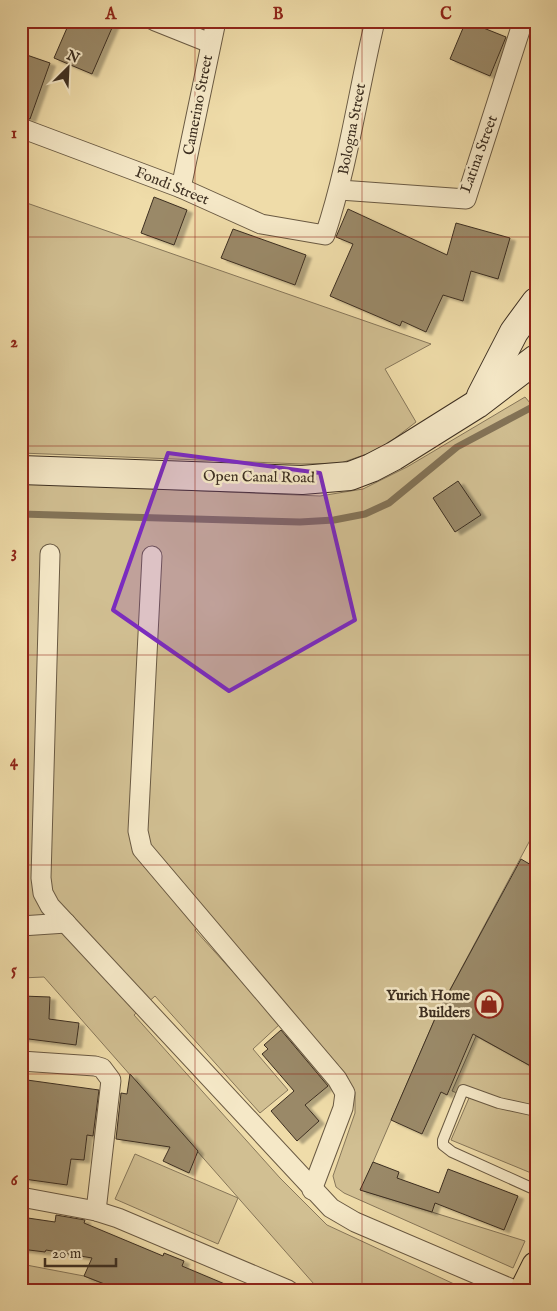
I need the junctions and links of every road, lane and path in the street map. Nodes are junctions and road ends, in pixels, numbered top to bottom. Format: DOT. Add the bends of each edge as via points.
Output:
graph roads {
  1 [pos="155,21"];
  2 [pos="216,21"];
  3 [pos="375,21"];
  4 [pos="523,21"];
  5 [pos="210,43"];
  6 [pos="21,128"];
  7 [pos="182,188"];
  8 [pos="340,190"];
  9 [pos="325,235"];
  10 [pos="536,302"];
  11 [pos="525,326"];
  12 [pos="536,359"];
  13 [pos="536,377"];
  14 [pos="477,404"];
  15 [pos="21,470"];
  16 [pos="50,554"];
  17 [pos="152,556"];
  18 [pos="66,923"];
  19 [pos="21,926"];
  20 [pos="21,1061"];
  21 [pos="536,1111"];
  22 [pos="312,1190"];
  23 [pos="536,1190"];
  24 [pos="21,1197"];
  25 [pos="96,1212"];
  26 [pos="536,1266"];
  27 [pos="288,1290"];
  28 [pos="514,1290"];
  29 [pos="524,1290"];
  1 -- 5 [label="street"];
  2 -- 5 [label="street, Camerino Street"];
  3 -- 8 [label="street, Bologna Street"];
  4 -- 8 [label="street, Latina Street" via="466,199"];
  5 -- 7 [label="street, Camerino Street"];
  6 -- 7 [label="street, Fondi Street"];
  7 -- 9 [label="street, Fondi Street" via="261,224"];
  8 -- 9 [label="street, Bologna Street"];
  10 -- 11 [label="main road"];
  11 -- 14 [label="main road"];
  12 -- 14 [label="main road"];
  13 -- 14 [label="main road"];
  14 -- 15 [label="main road, Open Canal Road" via="394,456 350,476 302,480"];
  16 -- 18 [label="street" via="41,878 43,893 50,906"];
  17 -- 22 [label="street" via="138,831 142,849 337,1079 345,1093 343,1108"];
  18 -- 19 [label="street"];
  18 -- 22 [label="street"];
  20 -- 25 [label="street" via="95,1066 102,1068 111,1080"];
  21 -- 23 [label="lane" via="499,1103 463,1090 442,1140 452,1152"];
  22 -- 28 [label="street" via="342,1216"];
  24 -- 25 [label="street"];
  25 -- 27 [label="street" via="141,1227"];
  26 -- 29 [label="highway"];
}
